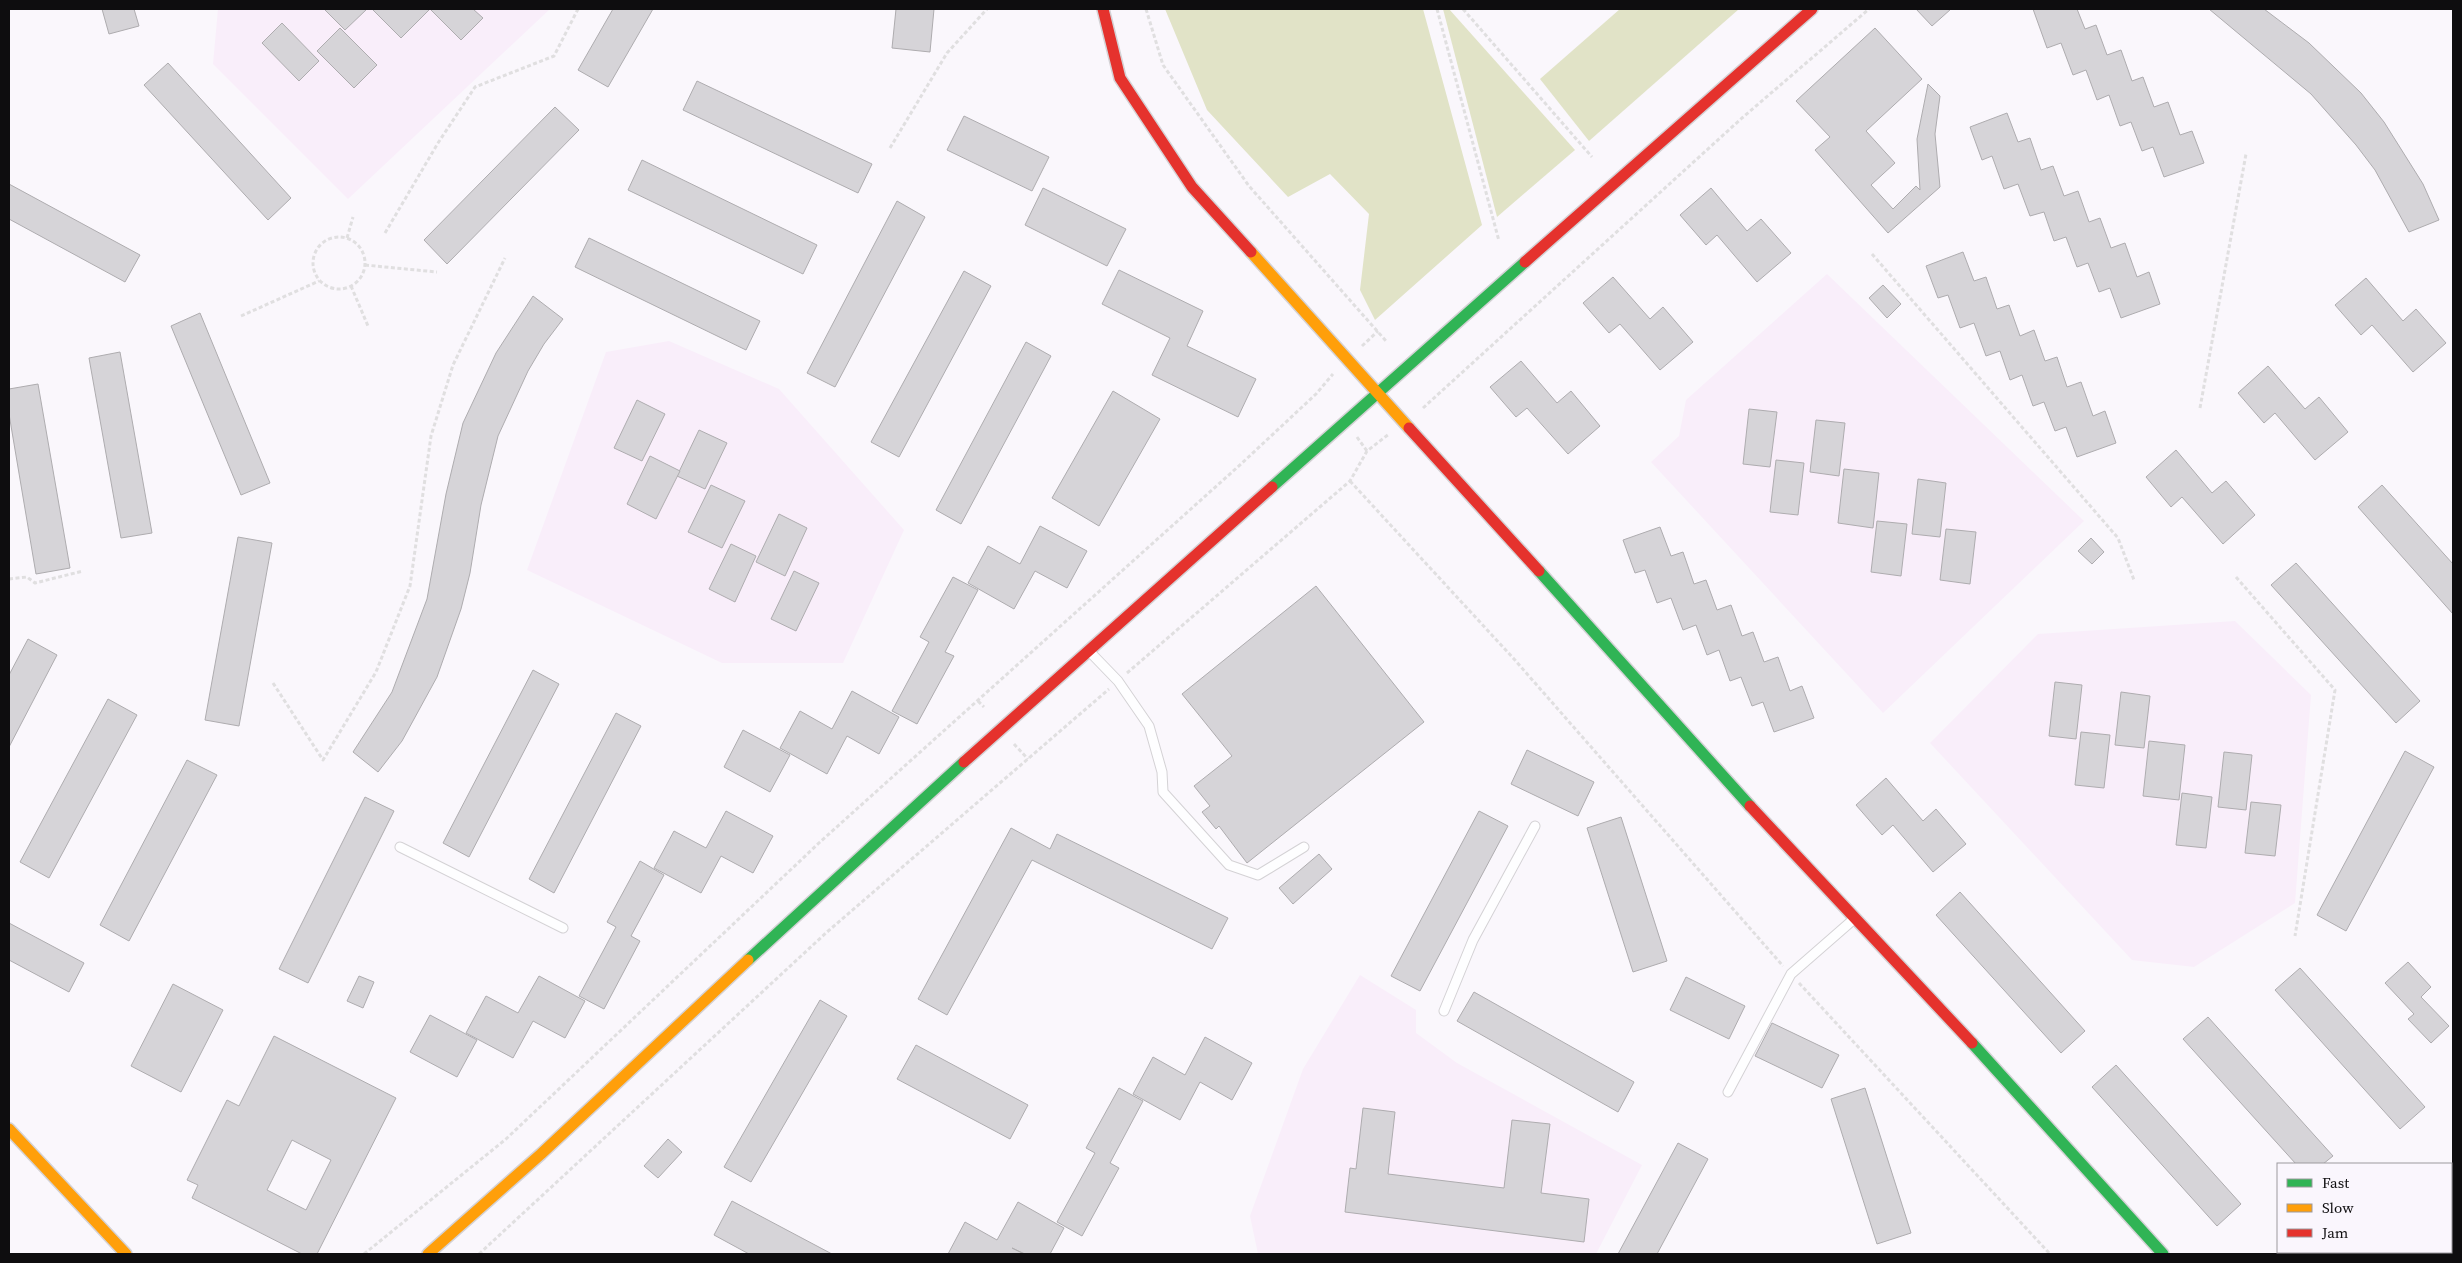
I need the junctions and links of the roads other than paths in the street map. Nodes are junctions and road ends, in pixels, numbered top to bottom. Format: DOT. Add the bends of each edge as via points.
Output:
graph roads {
  1 [pos="1103,9"];
  2 [pos="1812,9"];
  3 [pos="1377,393"];
  4 [pos="1089,651"];
  5 [pos="1535,826"];
  6 [pos="400,847"];
  7 [pos="1304,847"];
  8 [pos="1854,918"];
  9 [pos="562,928"];
  10 [pos="1444,1011"];
  11 [pos="1728,1092"];
  12 [pos="9,1129"];
  13 [pos="126,1254"];
  14 [pos="428,1254"];
  15 [pos="2163,1254"];
  1 -- 3 [label="street" via="1120,78 1192,187"];
  2 -- 3 [label="street"];
  3 -- 4 [label="street"];
  3 -- 8 [label="street"];
  4 -- 7 [label="lane" via="1118,682 1149,726 1164,792 1229,865 1258,875"];
  4 -- 14 [label="street" via="862,853 541,1154"];
  5 -- 10 [label="lane" via="1473,940"];
  6 -- 9 [label="lane"];
  8 -- 11 [label="lane" via="1791,974"];
  8 -- 15 [label="street" via="2030,1105"];
  12 -- 13 [label="street"];
}
